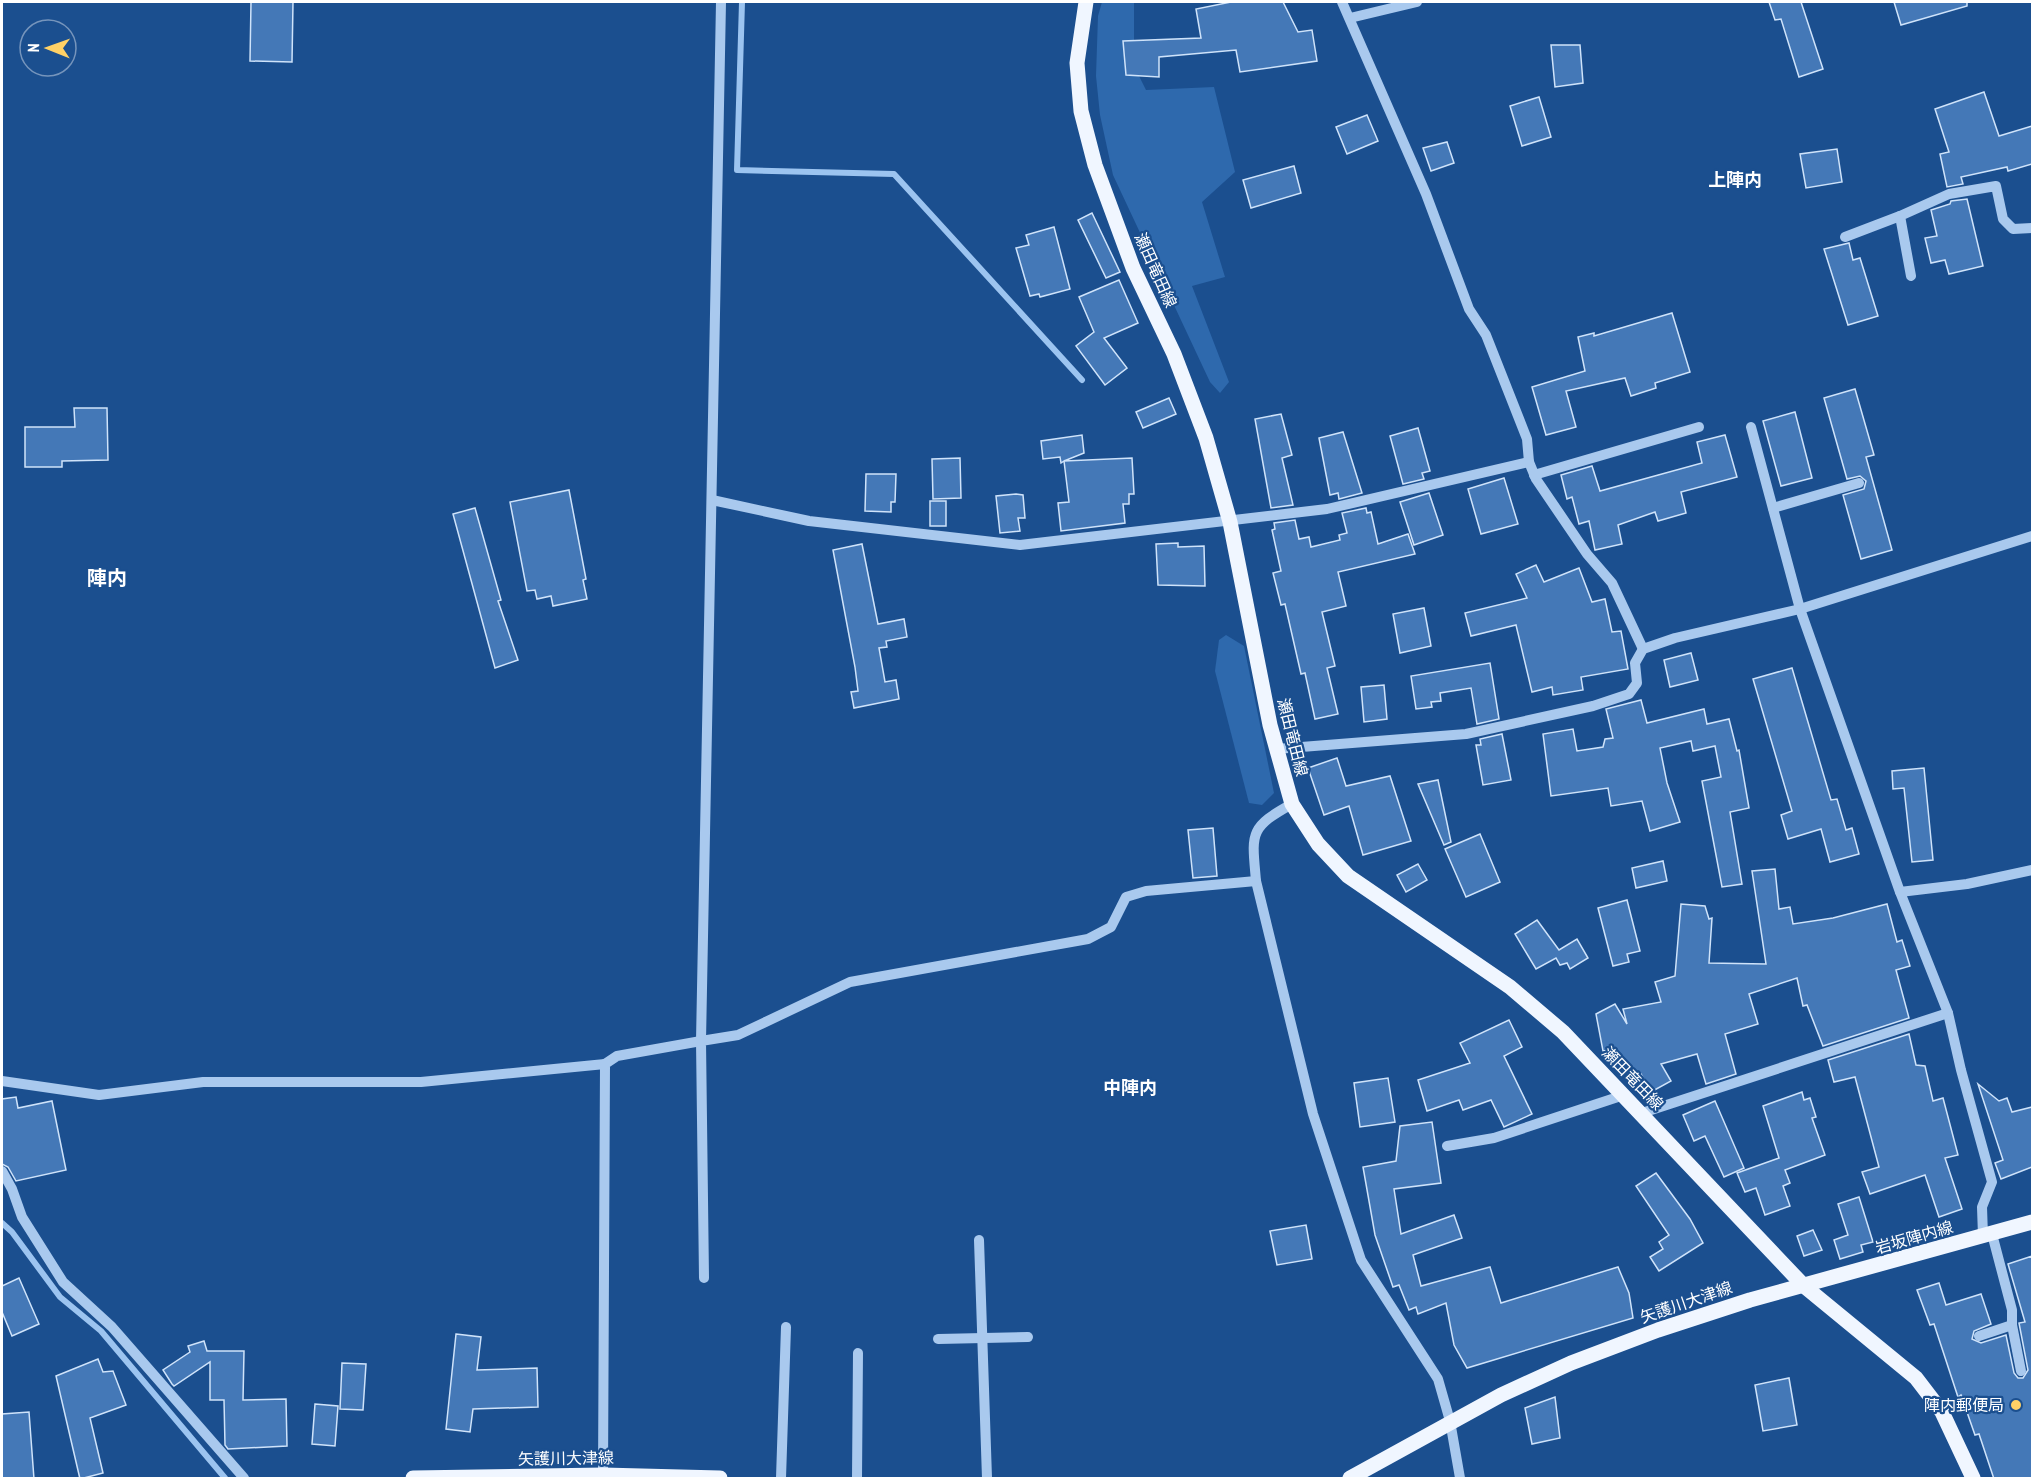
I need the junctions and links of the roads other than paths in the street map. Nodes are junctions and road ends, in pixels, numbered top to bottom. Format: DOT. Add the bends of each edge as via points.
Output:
graph roads {
  1 [pos="721,2"];
  2 [pos="1086,2"];
  3 [pos="1342,2"];
  4 [pos="1417,2"];
  5 [pos="1350,18"];
  6 [pos="1900,216"];
  7 [pos="2032,228"];
  8 [pos="1845,237"];
  9 [pos="1911,276"];
  10 [pos="1699,427"];
  11 [pos="1751,427"];
  12 [pos="1529,462"];
  13 [pos="1534,475"];
  14 [pos="1859,483"];
  15 [pos="712,500"];
  16 [pos="1773,508"];
  17 [pos="1230,522"];
  18 [pos="2032,536"];
  19 [pos="1800,609"];
  20 [pos="1643,649"];
  21 [pos="1276,749"];
  22 [pos="1292,804"];
  23 [pos="2032,870"];
  24 [pos="1256,881"];
  25 [pos="1900,892"];
  26 [pos="1948,1013"];
  27 [pos="701,1041"];
  28 [pos="605,1064"];
  29 [pos="2,1080"];
  30 [pos="1624,1095"];
  31 [pos="1642,1113"];
  32 [pos="1447,1146"];
  33 [pos="2,1171"];
  34 [pos="2032,1222"];
  35 [pos="1988,1235"];
  36 [pos="980,1240"];
  37 [pos="704,1278"];
  38 [pos="1804,1286"];
  39 [pos="2012,1325"];
  40 [pos="786,1327"];
  41 [pos="983,1336"];
  42 [pos="1979,1336"];
  43 [pos="1028,1337"];
  44 [pos="938,1339"];
  45 [pos="858,1353"];
  46 [pos="2021,1371"];
  47 [pos="1450,1421"];
  48 [pos="603,1477"];
  49 [pos="244,1479"];
  50 [pos="412,1479"];
  51 [pos="720,1479"];
  52 [pos="781,1479"];
  53 [pos="857,1479"];
  54 [pos="987,1479"];
  55 [pos="1350,1479"];
  56 [pos="1460,1479"];
  57 [pos="1973,1479"];
  1 -- 15 [label="street"];
  2 -- 17 [label="main road, 瀬田竜田線" via="1077,63 1081,111 1095,165 1133,268 1174,354 1206,438"];
  3 -- 5 [label="street"];
  4 -- 5 [label="street"];
  5 -- 12 [label="street" via="1426,194 1469,309 1486,334 1527,439"];
  6 -- 7 [label="street" via="1949,194 1996,186 2003,219 2013,229"];
  6 -- 8 [label="street"];
  6 -- 9 [label="street"];
  10 -- 13 [label="street"];
  11 -- 16 [label="street"];
  12 -- 13 [label="street"];
  12 -- 17 [label="street" via="1328,509"];
  13 -- 20 [label="street" via="1612,584"];
  14 -- 16 [label="street"];
  15 -- 17 [label="street" via="808,521 1010,544"];
  15 -- 27 [label="street"];
  16 -- 19 [label="street"];
  17 -- 21 [label="main road, 瀬田竜田線"];
  18 -- 19 [label="street"];
  19 -- 20 [label="street"];
  19 -- 25 [label="street"];
  20 -- 21 [label="street" via="1635,663 1637,683 1629,694 1593,706 1466,734"];
  21 -- 22 [label="main road, 瀬田竜田線"];
  22 -- 24 [label="street" via="1263,819 1253,839"];
  22 -- 30 [label="main road, 瀬田竜田線" via="1318,844 1348,876 1510,987 1563,1032"];
  23 -- 25 [label="street" via="1967,884"];
  24 -- 27 [label="street" via="1146,891 1126,897 1111,927 1088,939 850,982 738,1035"];
  24 -- 47 [label="street" via="1313,1114 1361,1260 1438,1379"];
  25 -- 26 [label="street"];
  26 -- 31 [label="street"];
  26 -- 35 [label="street" via="1992,1182 1982,1207"];
  27 -- 28 [label="street" via="617,1056"];
  27 -- 37 [label="street"];
  28 -- 29 [label="street" via="421,1082 203,1082 99,1095"];
  28 -- 48 [label="street"];
  30 -- 31 [label="main road, 瀬田竜田線"];
  30 -- 32 [label="street" via="1494,1138"];
  31 -- 38 [label="main road, 瀬田竜田線"];
  33 -- 49 [label="street" via="22,1217 63,1282 112,1327"];
  34 -- 35 [label="main road, 岩坂陣内線"];
  35 -- 38 [label="main road, 岩坂陣内線"];
  35 -- 39 [label="street" via="2012,1310"];
  36 -- 41 [label="street"];
  38 -- 47 [label="main road, 矢護川大津線" via="1739,1303 1571,1363"];
  38 -- 57 [label="main road" via="1916,1378 1942,1412"];
  39 -- 42 [label="street"];
  39 -- 46 [label="street"];
  40 -- 52 [label="street"];
  41 -- 43 [label="street"];
  41 -- 44 [label="street"];
  41 -- 54 [label="street"];
  45 -- 53 [label="street"];
  47 -- 55 [label="main road, 矢護川大津線"];
  47 -- 56 [label="street"];
  48 -- 50 [label="main road, 矢護川大津線"];
  48 -- 51 [label="main road, 矢護川大津線"];
}
